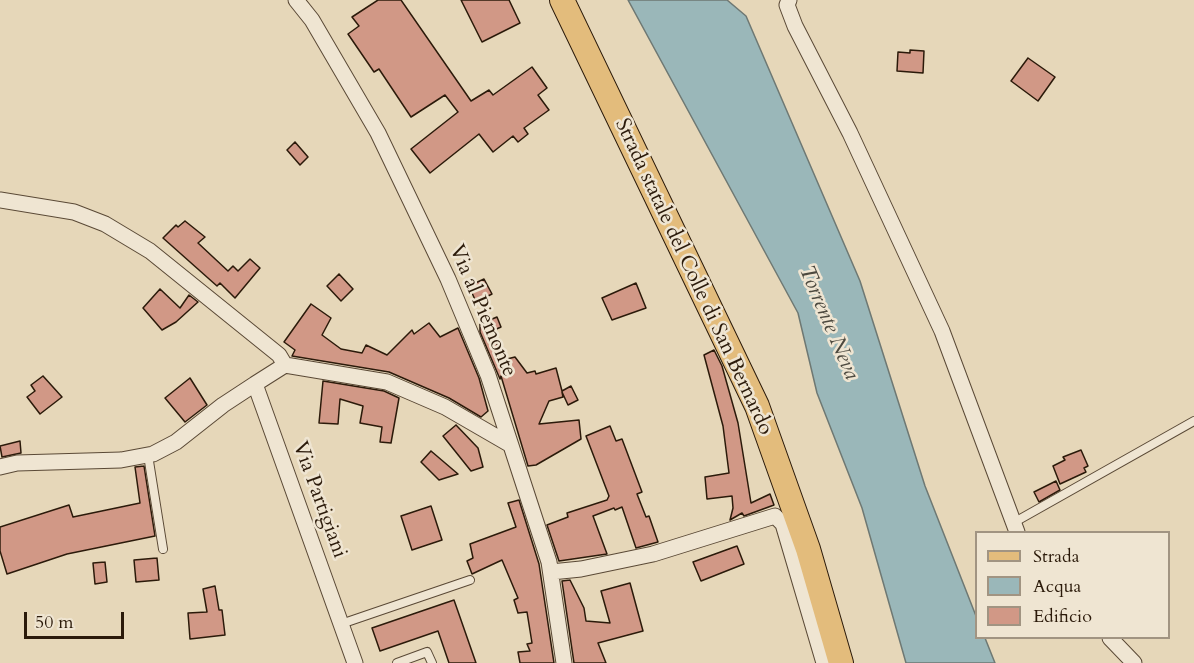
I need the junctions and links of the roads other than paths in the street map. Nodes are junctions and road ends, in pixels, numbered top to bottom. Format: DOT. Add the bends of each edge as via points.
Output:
graph roads {
  1 [pos="296,0"];
  2 [pos="561,0"];
  3 [pos="789,0"];
  4 [pos="0,200"];
  5 [pos="285,364"];
  6 [pos="255,384"];
  7 [pos="1194,421"];
  8 [pos="509,444"];
  9 [pos="148,455"];
  10 [pos="0,467"];
  11 [pos="1015,528"];
  12 [pos="163,549"];
  13 [pos="551,572"];
  14 [pos="470,580"];
  15 [pos="341,624"];
  16 [pos="1111,639"];
  17 [pos="355,663"];
  18 [pos="397,663"];
  19 [pos="432,663"];
  20 [pos="564,663"];
  21 [pos="824,663"];
  22 [pos="841,663"];
  23 [pos="1134,663"];
  1 -- 8 [label="street, Via al Piemonte" via="312,20 378,133 403,185 448,279 483,365"];
  2 -- 22 [label="main road, Strada statale del Colle di San Bernardo" via="757,406 808,549"];
  3 -- 11 [label="street" via="795,26 850,133 942,331"];
  4 -- 5 [label="street" via="74,212 105,224 150,251 279,355"];
  5 -- 6 [label="street"];
  5 -- 8 [label="street" via="387,382 445,407"];
  6 -- 9 [label="street" via="176,442"];
  6 -- 15 [label="street, Via Partigiani"];
  7 -- 11 [label="lane"];
  8 -- 13 [label="street, Via al Piemonte"];
  9 -- 10 [label="street"];
  9 -- 12 [label="lane"];
  13 -- 20 [label="street, Via al Piemonte"];
  13 -- 21 [label="street" via="653,554 775,516 783,524"];
  14 -- 15 [label="lane"];
  15 -- 17 [label="street, Via Partigiani"];
  16 -- 23 [label="street"];
  18 -- 19 [label="lane" via="427,652"];
}
